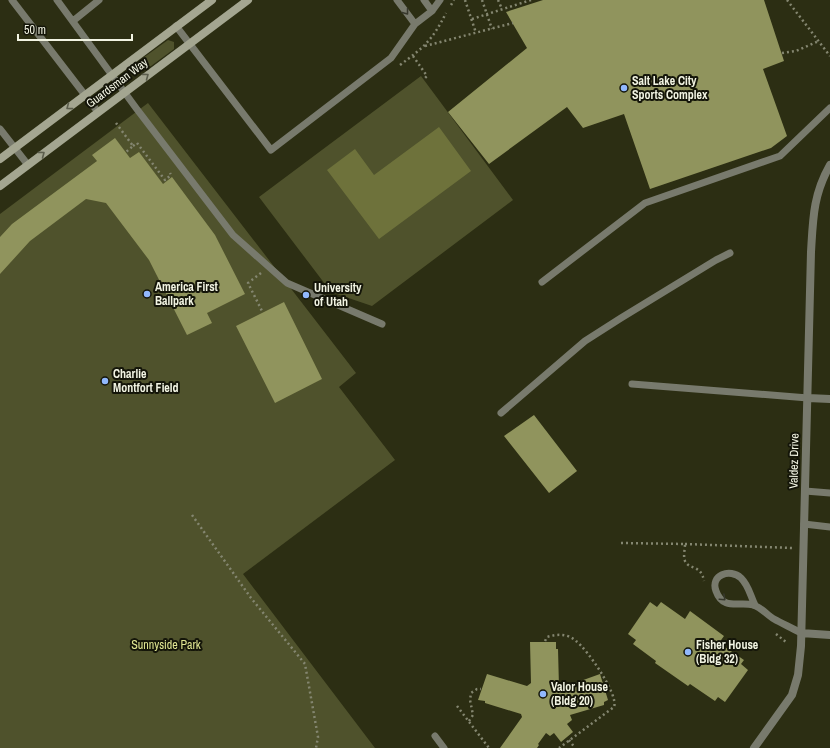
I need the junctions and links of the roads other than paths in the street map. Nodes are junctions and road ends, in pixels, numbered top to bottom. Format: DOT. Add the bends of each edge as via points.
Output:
graph roads {
  1 [pos="12,0"];
  2 [pos="57,0"];
  3 [pos="100,0"];
  4 [pos="212,0"];
  5 [pos="248,0"];
  6 [pos="397,0"];
  7 [pos="424,0"];
  8 [pos="440,0"];
  9 [pos="432,11"];
  10 [pos="73,21"];
  11 [pos="415,24"];
  12 [pos="176,26"];
  13 [pos="189,44"];
  14 [pos="112,75"];
  15 [pos="124,92"];
  16 [pos="85,95"];
  17 [pos="830,108"];
  18 [pos="98,112"];
  19 [pos="0,129"];
  20 [pos="15,148"];
  21 [pos="0,159"];
  22 [pos="28,165"];
  23 [pos="830,165"];
  24 [pos="0,186"];
  25 [pos="730,253"];
  26 [pos="542,282"];
  27 [pos="382,324"];
  28 [pos="632,384"];
  29 [pos="808,398"];
  30 [pos="830,399"];
  31 [pos="501,413"];
  32 [pos="805,491"];
  33 [pos="830,493"];
  34 [pos="804,524"];
  35 [pos="830,527"];
  36 [pos="755,605"];
  37 [pos="801,633"];
  38 [pos="830,635"];
  39 [pos="435,736"];
  40 [pos="444,748"];
  41 [pos="754,748"];
  1 -- 16 [label="lane"];
  2 -- 10 [label="lane"];
  3 -- 10 [label="lane"];
  4 -- 12 [label="street, Guardsman Way"];
  5 -- 13 [label="street, Guardsman Way"];
  6 -- 11 [label="lane, one-way"];
  7 -- 9 [label="lane"];
  8 -- 9 [label="lane"];
  9 -- 11 [label="lane"];
  10 -- 14 [label="lane"];
  11 -- 13 [label="lane" via="391,58 271,150"];
  12 -- 13 [label="lane"];
  12 -- 14 [label="street, Guardsman Way"];
  15 -- 13 [label="street, Guardsman Way, one-way"];
  14 -- 15 [label="lane"];
  14 -- 16 [label="street, Guardsman Way"];
  15 -- 18 [label="street, Guardsman Way"];
  15 -- 27 [label="lane" via="233,235 287,283"];
  16 -- 18 [label="lane"];
  16 -- 20 [label="street, Guardsman Way, one-way"];
  17 -- 26 [label="lane" via="780,156 645,203"];
  22 -- 18 [label="street, Guardsman Way, one-way"];
  19 -- 20 [label="lane"];
  20 -- 21 [label="street, Guardsman Way"];
  20 -- 22 [label="lane"];
  22 -- 24 [label="street, Guardsman Way"];
  23 -- 29 [label="street, Valdez Drive" via="822,179 813,212"];
  25 -- 31 [label="lane" via="585,342"];
  28 -- 29 [label="lane"];
  29 -- 30 [label="street"];
  29 -- 32 [label="street, Valdez Drive"];
  32 -- 33 [label="lane"];
  32 -- 34 [label="street, Valdez Drive"];
  34 -- 35 [label="lane"];
  34 -- 37 [label="street, Valdez Drive"];
  36 -- 36 [label="lane, one-way" via="749,587 737,575 724,573 718,578 716,590 724,601 731,604"];
  36 -- 37 [label="lane"];
  37 -- 38 [label="street"];
  37 -- 41 [label="street, Valdez Drive" via="796,685 786,704"];
  39 -- 40 [label="lane"];
}
